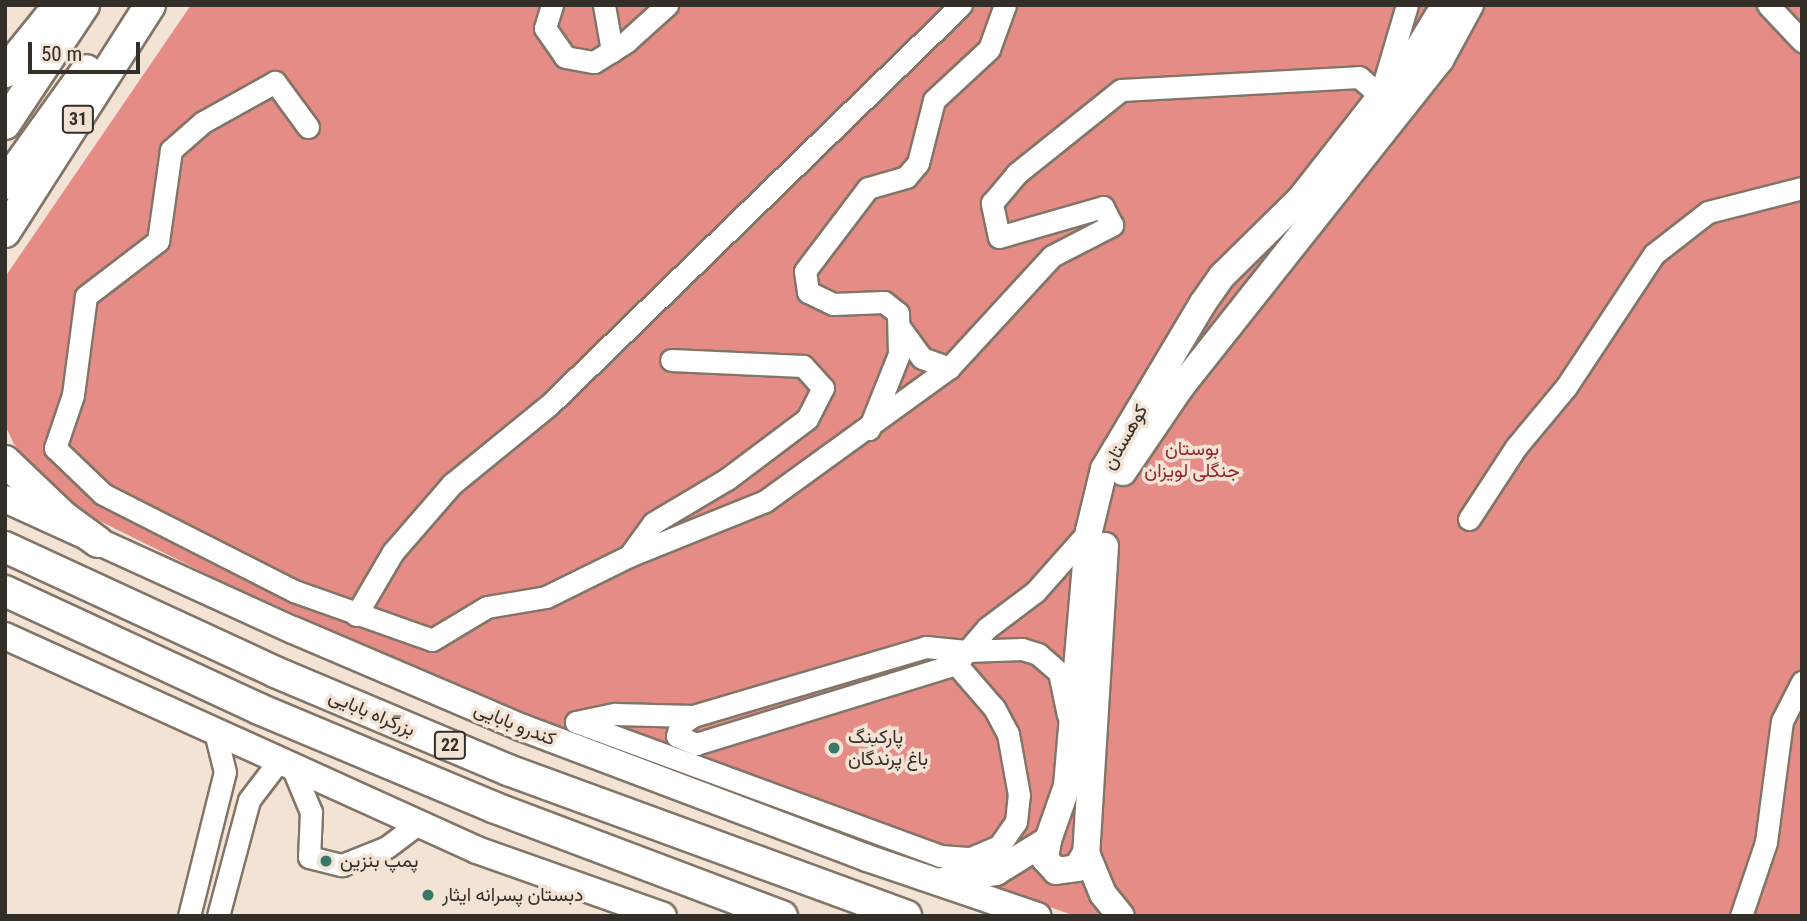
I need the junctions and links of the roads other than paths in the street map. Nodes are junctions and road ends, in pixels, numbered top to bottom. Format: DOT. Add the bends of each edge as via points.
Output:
graph roads {
  1 [pos="59,5"];
  2 [pos="84,5"];
  3 [pos="133,5"];
  4 [pos="150,5"];
  5 [pos="552,5"];
  6 [pos="604,5"];
  7 [pos="667,5"];
  8 [pos="961,5"];
  9 [pos="1006,5"];
  10 [pos="1407,5"];
  11 [pos="1445,5"];
  12 [pos="1471,5"];
  13 [pos="1768,5"];
  14 [pos="1802,41"];
  15 [pos="612,51"];
  16 [pos="5,72"];
  17 [pos="1377,102"];
  18 [pos="5,124"];
  19 [pos="308,127"];
  20 [pos="5,184"];
  21 [pos="1802,188"];
  22 [pos="5,232"];
  23 [pos="1223,276"];
  24 [pos="1253,297"];
  25 [pos="900,328"];
  26 [pos="671,360"];
  27 [pos="949,368"];
  28 [pos="868,431"];
  29 [pos="5,461"];
  30 [pos="5,499"];
  31 [pos="1469,519"];
  32 [pos="1089,531"];
  33 [pos="98,542"];
  34 [pos="5,547"];
  35 [pos="629,556"];
  36 [pos="5,591"];
  37 [pos="356,615"];
  38 [pos="5,636"];
  39 [pos="5,657"];
  40 [pos="961,658"];
  41 [pos="1802,682"];
  42 [pos="133,697"];
  43 [pos="216,734"];
  44 [pos="1072,741"];
  45 [pos="285,766"];
  46 [pos="418,824"];
  47 [pos="1048,840"];
  48 [pos="1086,853"];
  49 [pos="934,880"];
  50 [pos="189,916"];
  51 [pos="218,916"];
  52 [pos="663,916"];
  53 [pos="782,916"];
  54 [pos="906,916"];
  55 [pos="1037,916"];
  56 [pos="1121,916"];
  57 [pos="1741,916"];
  1 -- 16 [label="highway"];
  2 -- 18 [label="highway"];
  3 -- 20 [label="highway"];
  4 -- 22 [label="highway, 31"];
  5 -- 15 [label="street" via="545,28 565,57 594,62"];
  6 -- 15 [label="street"];
  7 -- 15 [label="street"];
  8 -- 37 [label="street" via="549,405 452,484 393,552"];
  9 -- 25 [label="street" via="989,49 934,100 918,163 906,177 868,188 805,271 807,292 832,304 884,302 898,313"];
  10 -- 17 [label="street"];
  11 -- 17 [label="main road, کوهستان"];
  12 -- 24 [label="main road, کوهستان" via="1440,60"];
  13 -- 14 [label="street"];
  17 -- 23 [label="main road, کوهستان" via="1301,198"];
  17 -- 27 [label="street" via="1373,89 1359,77 1121,90 1016,174 992,203 999,237 1102,207 1112,225 1052,256"];
  19 -- 37 [label="street" via="275,82 202,122 171,150 158,241 86,296 73,395 55,448 103,494 294,592"];
  21 -- 31 [label="street" via="1708,212 1654,254 1566,387 1516,447"];
  23 -- 24 [label="main road"];
  23 -- 32 [label="main road, کوهستان" via="1104,470"];
  24 -- 48 [label="main road, کوهستان" via="1131,458 1110,508"];
  25 -- 27 [label="street" via="922,358"];
  25 -- 28 [label="street" via="899,354"];
  26 -- 35 [label="street" via="803,366 822,388 807,419 727,479 653,523"];
  27 -- 28 [label="street"];
  28 -- 35 [label="street" via="765,501"];
  29 -- 33 [label="highway"];
  30 -- 33 [label="main road, کندرو بابایی"];
  32 -- 40 [label="street" via="1035,592 987,628"];
  32 -- 44 [label="main road, کوهستان"];
  33 -- 49 [label="main road, کندرو بابایی" via="523,728"];
  34 -- 54 [label="highway, بزرگراه بابایی / 22" via="275,672 508,770"];
  35 -- 37 [label="street" via="546,597 487,607 432,640"];
  36 -- 53 [label="highway, بزرگراه بابایی / 22" via="259,709 493,807"];
  38 -- 42 [label="main road"];
  39 -- 42 [label="main road"];
  40 -- 40 [label="street" via="926,647 693,716 615,713 576,722 940,856 971,858 999,846 1016,822 1019,795 1008,734"];
  40 -- 44 [label="street" via="1022,649 1049,661 1059,672"];
  41 -- 57 [label="street" via="1782,721 1766,842"];
  42 -- 43 [label="main road"];
  43 -- 45 [label="main road"];
  43 -- 50 [label="street" via="225,772"];
  44 -- 47 [label="main road, کوهستان" via="1064,802"];
  45 -- 46 [label="main road"];
  45 -- 46 [label="street" via="311,812 309,857 342,865 387,847"];
  45 -- 51 [label="street" via="250,800"];
  46 -- 52 [label="main road" via="477,850"];
  47 -- 48 [label="main road" via="1045,859 1056,871 1077,868"];
  47 -- 49 [label="main road" via="996,872"];
  48 -- 56 [label="main road, کوهستان" via="1103,894"];
  49 -- 55 [label="main road, کندرو بابایی"];
}
